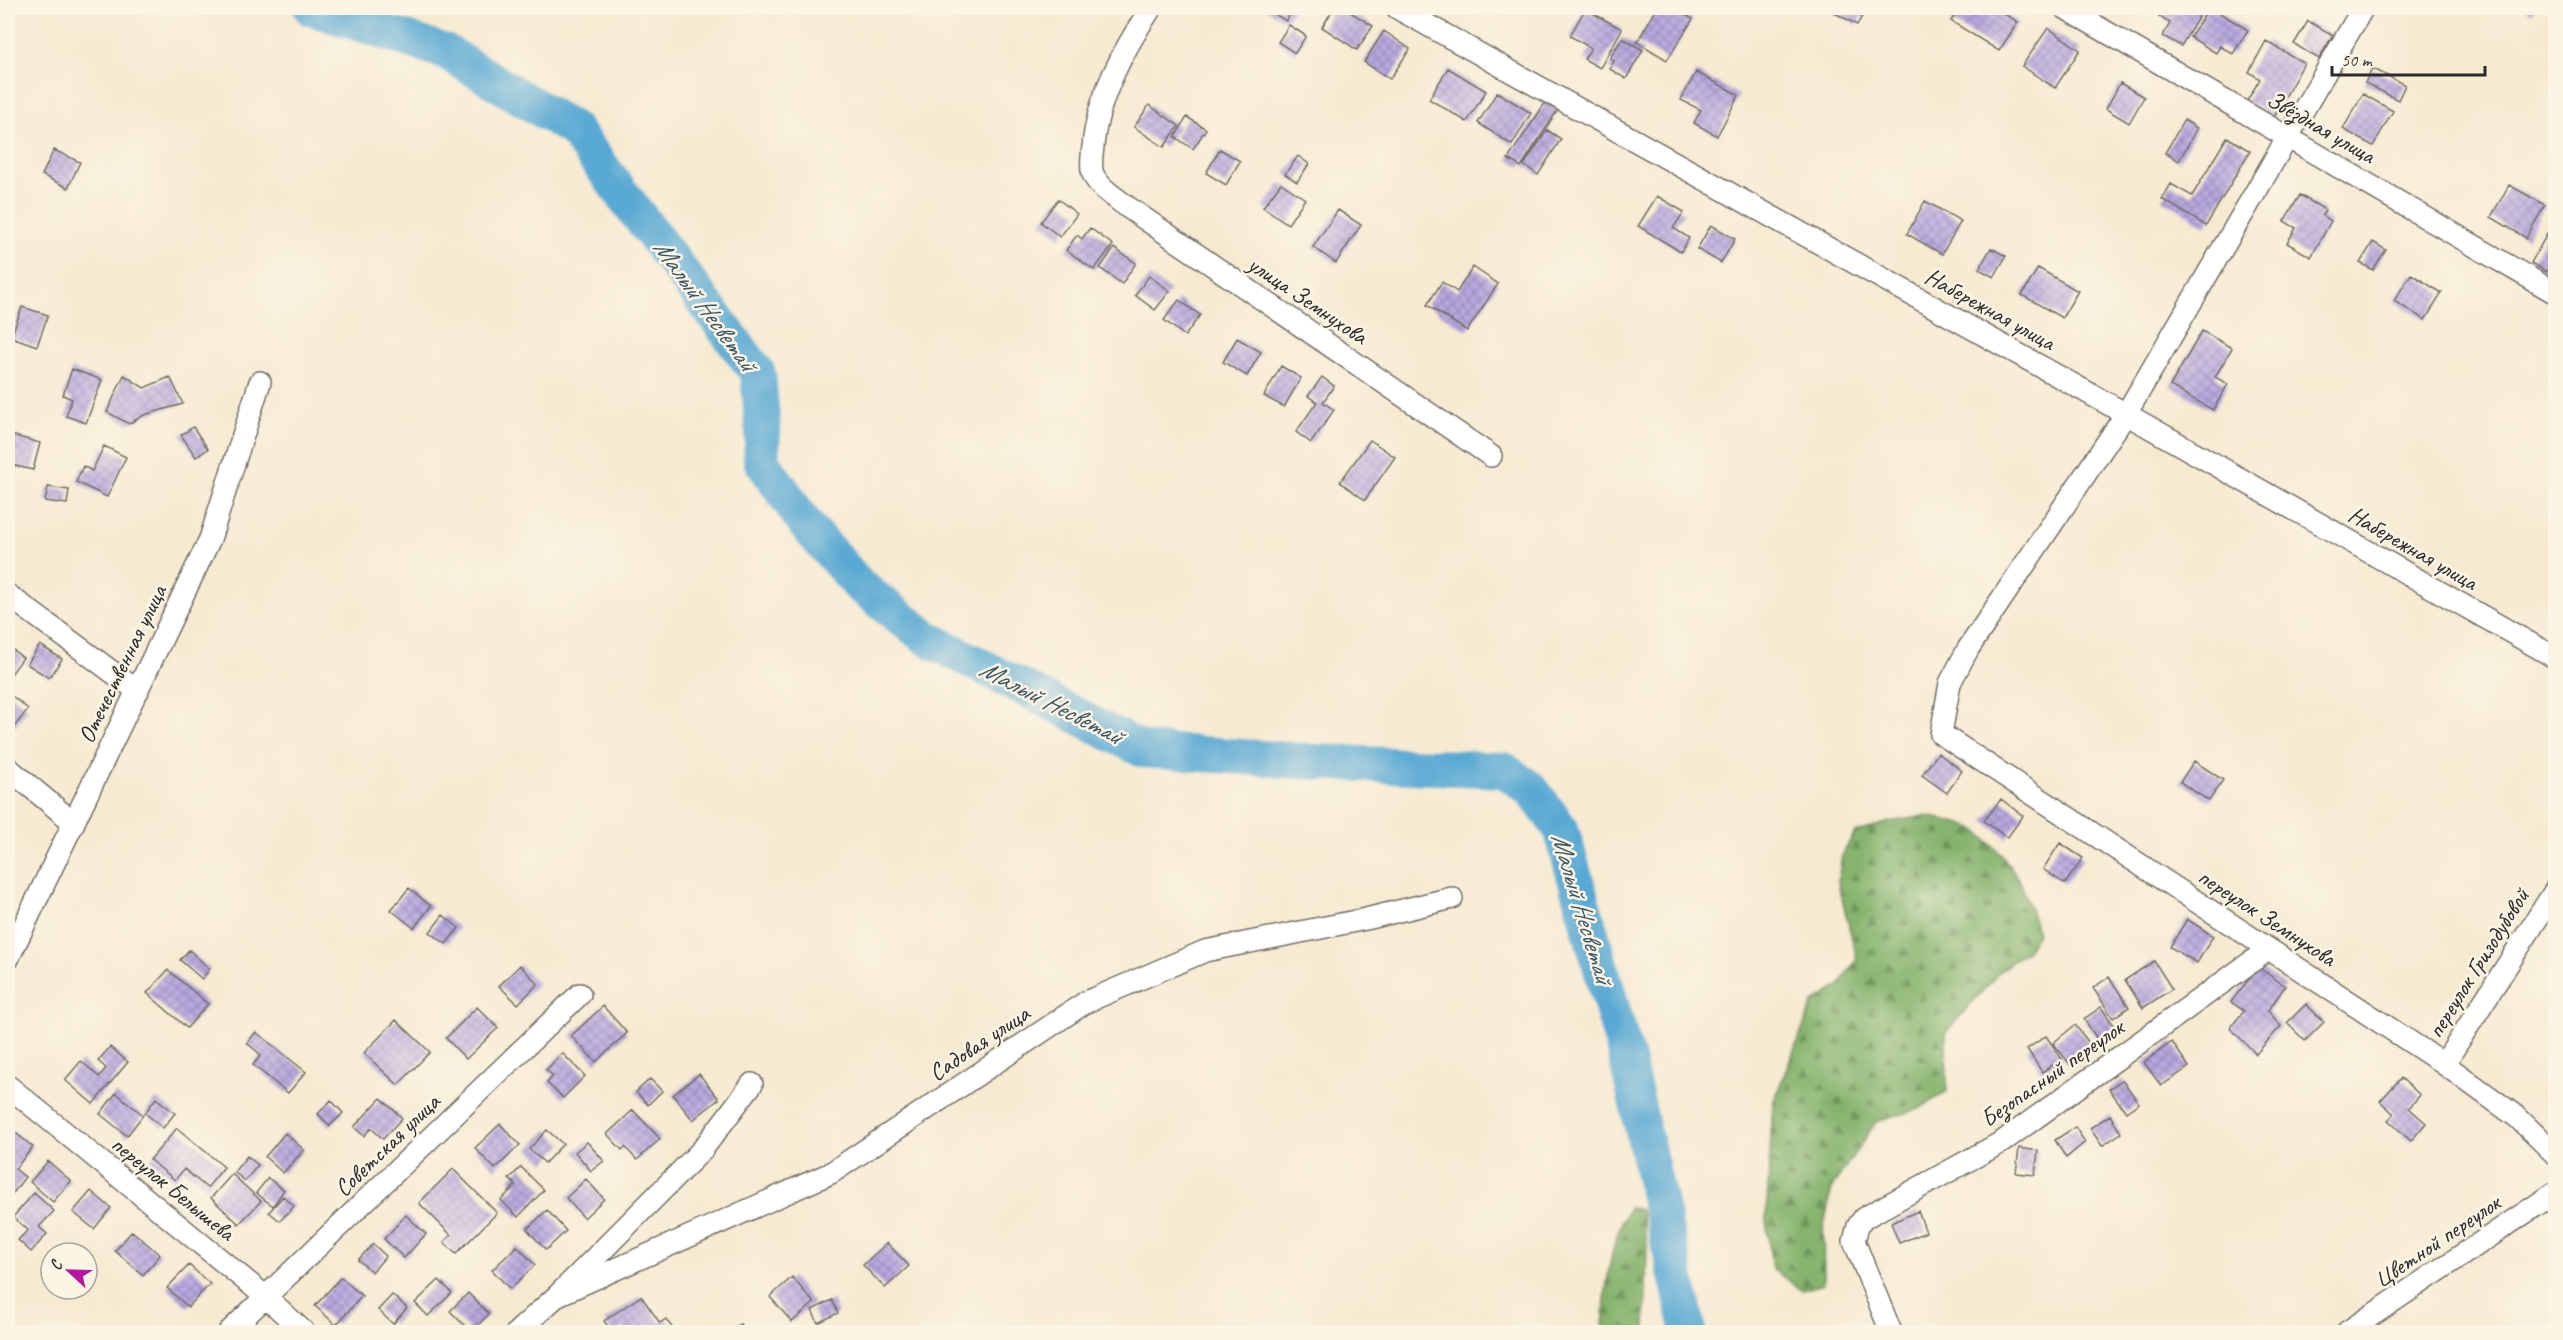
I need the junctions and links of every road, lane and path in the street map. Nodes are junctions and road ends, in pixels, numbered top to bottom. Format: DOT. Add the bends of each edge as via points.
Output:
graph roads {
  1 [pos="1151,8"];
  2 [pos="1397,8"];
  3 [pos="2065,8"];
  4 [pos="2363,8"];
  5 [pos="2287,137"];
  6 [pos="2552,291"];
  7 [pos="260,382"];
  8 [pos="2126,414"];
  9 [pos="1491,456"];
  10 [pos="8,595"];
  11 [pos="2556,658"];
  12 [pos="138,690"];
  13 [pos="8,768"];
  14 [pos="74,823"];
  15 [pos="2556,889"];
  16 [pos="1452,898"];
  17 [pos="2269,949"];
  18 [pos="8,959"];
  19 [pos="580,994"];
  20 [pos="2444,1064"];
  21 [pos="752,1084"];
  22 [pos="8,1086"];
  23 [pos="2556,1155"];
  24 [pos="2556,1192"];
  25 [pos="558,1294"];
  26 [pos="266,1297"];
  27 [pos="229,1332"];
  28 [pos="304,1332"];
  29 [pos="517,1332"];
  30 [pos="1891,1332"];
  31 [pos="2348,1332"];
  1 -- 9 [label="street, улица Земнухова" via="1130,41 1102,100 1092,159 1092,172 1098,183"];
  2 -- 8 [label="street, Набережная улица"];
  3 -- 5 [label="street, Звёздная улица"];
  4 -- 5 [label="street"];
  5 -- 6 [label="street, Звёздная улица"];
  5 -- 8 [label="street"];
  7 -- 12 [label="street, Отечественная улица" via="210,539"];
  8 -- 11 [label="street, Набережная улица"];
  8 -- 17 [label="street, переулок Земнухова" via="1968,649 1950,683 1941,734"];
  10 -- 12 [label="street"];
  12 -- 14 [label="street, Отечественная улица"];
  13 -- 14 [label="street"];
  14 -- 18 [label="street, Отечественная улица"];
  15 -- 20 [label="street, переулок Гризодубовой"];
  16 -- 25 [label="street, Садовая улица" via="1366,920 1205,951 1086,1002 831,1173"];
  17 -- 20 [label="street, переулок Земнухова"];
  17 -- 30 [label="street, Безопасный переулок" via="2002,1142 1864,1218 1854,1241"];
  19 -- 26 [label="street, Советская улица"];
  20 -- 23 [label="street, переулок Земнухова" via="2517,1117"];
  21 -- 25 [label="street, Садовая улица" via="702,1150"];
  22 -- 26 [label="street, переулок Белышева"];
  24 -- 31 [label="street, Цветной переулок"];
  25 -- 29 [label="street, Садовая улица"];
  26 -- 27 [label="street, Советская улица"];
  26 -- 28 [label="street, переулок Белышева"];
}
